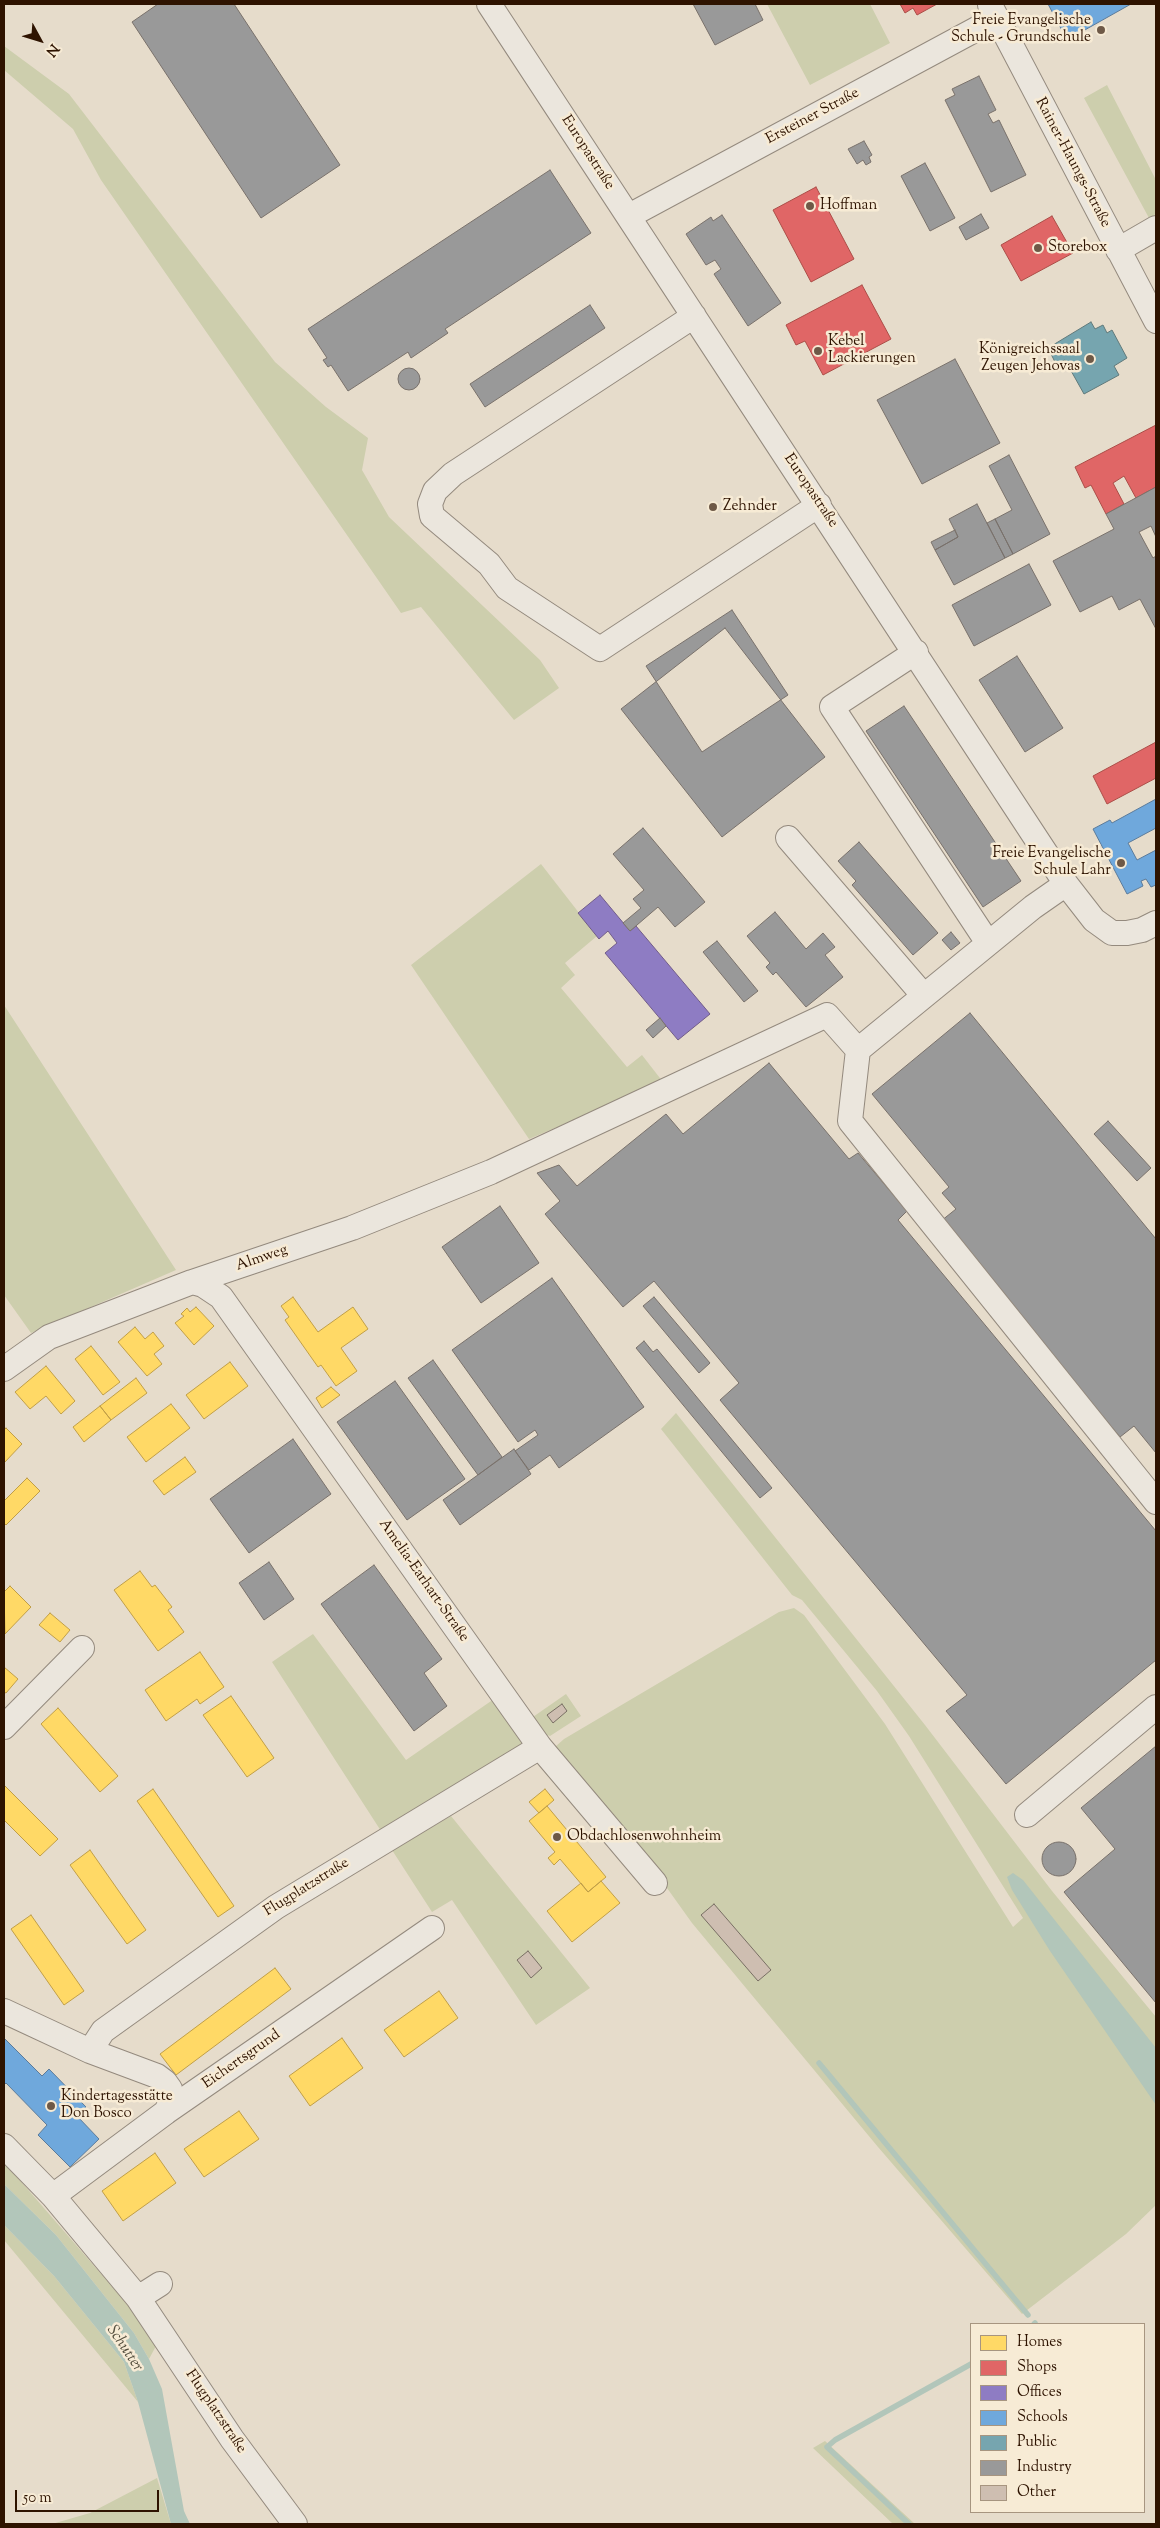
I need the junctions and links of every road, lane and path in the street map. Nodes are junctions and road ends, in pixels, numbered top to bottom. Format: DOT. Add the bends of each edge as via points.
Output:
graph roads {
  1 [pos="489,4"];
  2 [pos="993,11"];
  3 [pos="629,216"];
  4 [pos="1156,228"];
  5 [pos="1118,250"];
  6 [pos="694,316"];
  7 [pos="1156,321"];
  8 [pos="819,505"];
  9 [pos="916,652"];
  10 [pos="788,838"];
  11 [pos="1066,884"];
  12 [pos="1156,923"];
  13 [pos="988,944"];
  14 [pos="924,996"];
  15 [pos="858,1050"];
  16 [pos="192,1282"];
  17 [pos="4,1369"];
  18 [pos="1156,1502"];
  19 [pos="82,1648"];
  20 [pos="1156,1707"];
  21 [pos="4,1727"];
  22 [pos="540,1748"];
  23 [pos="1027,1815"];
  24 [pos="655,1883"];
  25 [pos="432,1928"];
  26 [pos="4,2011"];
  27 [pos="90,2051"];
  28 [pos="166,2112"];
  29 [pos="4,2146"];
  30 [pos="53,2196"];
  31 [pos="160,2284"];
  32 [pos="138,2298"];
  33 [pos="295,2524"];
  1 -- 3 [label="street, Europastraße"];
  2 -- 3 [label="street, Ersteiner Straße"];
  2 -- 5 [label="street, Rainer-Haungs-Straße"];
  3 -- 6 [label="street, Europastraße"];
  4 -- 5 [label="street"];
  5 -- 7 [label="street, Rainer-Haungs-Straße"];
  6 -- 8 [label="street, Europastraße"];
  6 -- 8 [label="street" via="453,474 435,491 430,504 432,516 489,564 507,588 600,648"];
  8 -- 9 [label="street, Europastraße"];
  9 -- 11 [label="street, Europastraße"];
  9 -- 13 [label="street" via="832,707"];
  10 -- 14 [label="street"];
  11 -- 12 [label="street, Europastraße" via="1094,920 1112,933 1127,934"];
  11 -- 13 [label="street"];
  13 -- 14 [label="street"];
  14 -- 15 [label="street"];
  15 -- 16 [label="street, Almweg" via="827,1015 492,1172 352,1228"];
  15 -- 18 [label="street" via="850,1121"];
  16 -- 17 [label="street, Almweg" via="50,1337"];
  16 -- 22 [label="street, Amelia-Earhart-Straße" via="221,1297"];
  19 -- 21 [label="street"];
  20 -- 23 [label="street"];
  22 -- 24 [label="street, Amelia-Earhart-Straße"];
  22 -- 27 [label="street, Flugplatzstraße" via="276,1907 103,2031"];
  25 -- 28 [label="street, Eichertsgrund"];
  26 -- 27 [label="street"];
  27 -- 28 [label="street" via="166,2082 171,2101"];
  28 -- 30 [label="street, Eichertsgrund"];
  29 -- 30 [label="street, Flugplatzstraße"];
  30 -- 32 [label="street, Flugplatzstraße"];
  31 -- 32 [label="street"];
  32 -- 33 [label="street, Flugplatzstraße" via="232,2439"];
}
